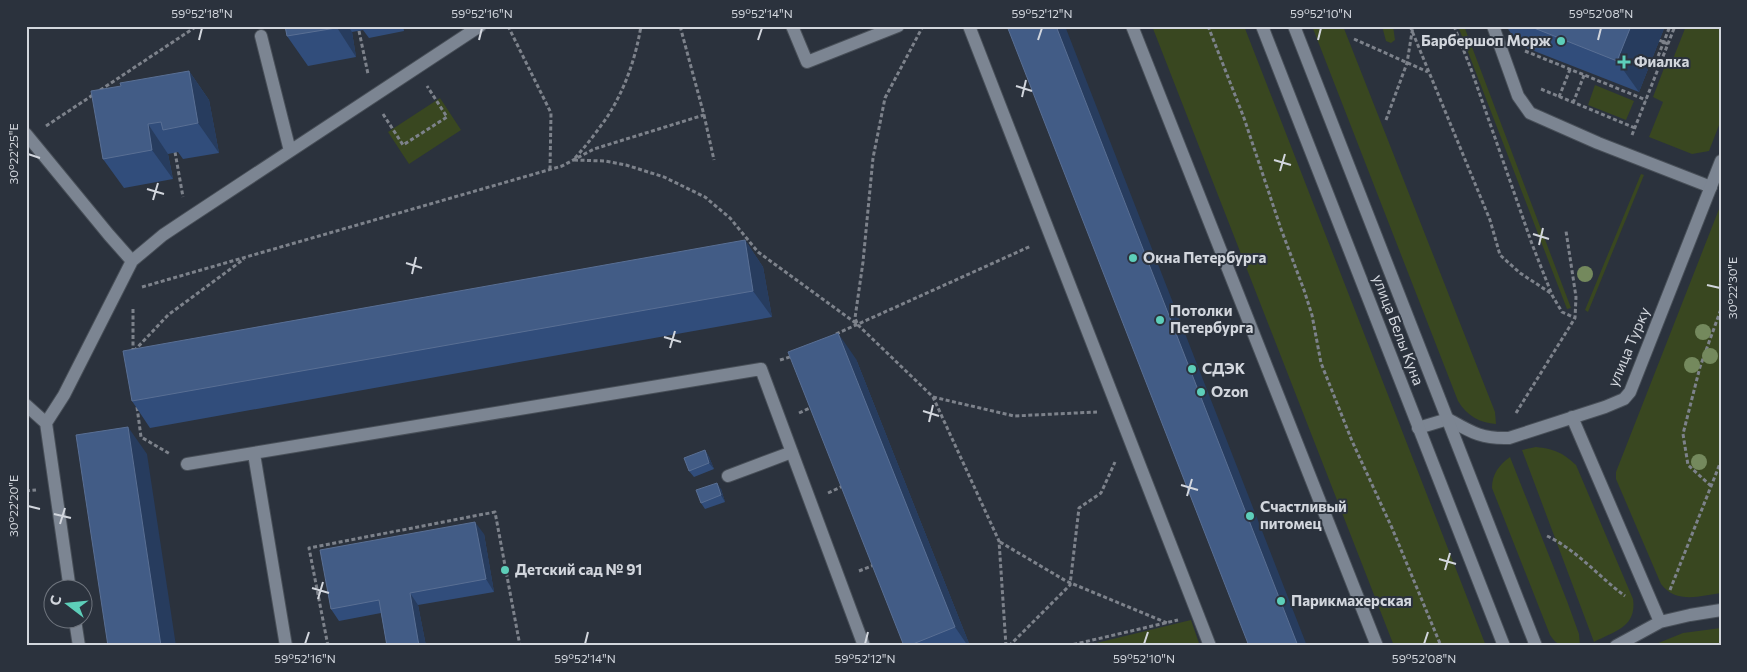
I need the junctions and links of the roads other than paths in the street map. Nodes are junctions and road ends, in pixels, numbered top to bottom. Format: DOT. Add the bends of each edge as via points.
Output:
graph roads {
  1 [pos="792,26"];
  2 [pos="898,26"];
  3 [pos="968,26"];
  4 [pos="1132,26"];
  5 [pos="1262,26"];
  6 [pos="1294,26"];
  7 [pos="1493,26"];
  8 [pos="478,27"];
  9 [pos="261,36"];
  10 [pos="28,136"];
  11 [pos="290,151"];
  12 [pos="1721,161"];
  13 [pos="1711,186"];
  14 [pos="132,261"];
  15 [pos="26,405"];
  16 [pos="1572,417"];
  17 [pos="1448,419"];
  18 [pos="46,423"];
  19 [pos="1418,428"];
  20 [pos="792,452"];
  21 [pos="254,454"];
  22 [pos="187,464"];
  23 [pos="728,476"];
  24 [pos="69,580"];
  25 [pos="1721,610"];
  26 [pos="1660,622"];
  27 [pos="77,630"];
  28 [pos="79,646"];
  29 [pos="286,646"];
  30 [pos="864,646"];
  31 [pos="1210,646"];
  32 [pos="1377,646"];
  33 [pos="1504,646"];
  34 [pos="1536,646"];
  35 [pos="1616,646"];
  1 -- 2 [label="street" via="806,62"];
  3 -- 31 [label="street"];
  4 -- 32 [label="street"];
  5 -- 19 [label="street, улица Белы Куна"];
  6 -- 17 [label="street, улица Белы Куна"];
  7 -- 13 [label="street" via="1518,96 1530,113"];
  8 -- 11 [label="street"];
  9 -- 11 [label="street"];
  10 -- 14 [label="street"];
  11 -- 14 [label="street" via="163,235"];
  12 -- 13 [label="street, улица Турку"];
  13 -- 16 [label="street, улица Турку" via="1630,392 1624,399"];
  14 -- 18 [label="street" via="64,395"];
  15 -- 18 [label="street"];
  16 -- 17 [label="street, улица Турку" via="1509,438 1493,439 1473,434"];
  16 -- 26 [label="street"];
  17 -- 19 [label="street"];
  17 -- 34 [label="street, улица Белы Куна"];
  18 -- 24 [label="street"];
  19 -- 33 [label="street, улица Белы Куна"];
  20 -- 21 [label="street" via="762,369"];
  20 -- 23 [label="street"];
  20 -- 30 [label="street"];
  21 -- 22 [label="street"];
  21 -- 29 [label="street"];
  25 -- 26 [label="street"];
  26 -- 35 [label="street"];
  27 -- 28 [label="street"];
}
